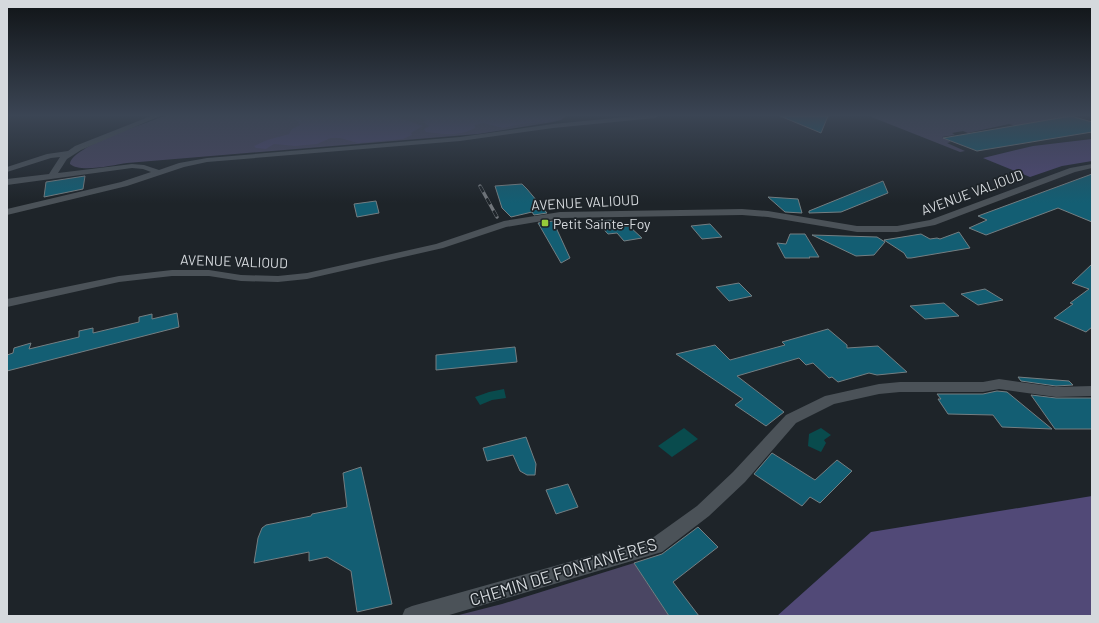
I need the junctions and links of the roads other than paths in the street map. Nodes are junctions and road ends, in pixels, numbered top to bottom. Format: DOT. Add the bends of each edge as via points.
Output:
graph roads {
  1 [pos="85,145"];
  2 [pos="387,145"];
  3 [pos="70,153"];
  4 [pos="1092,166"];
  5 [pos="7,170"];
  6 [pos="161,173"];
  7 [pos="52,176"];
  8 [pos="7,182"];
  9 [pos="7,212"];
  10 [pos="7,304"];
  11 [pos="1092,391"];
  12 [pos="412,616"];
  1 -- 3 [label="street"];
  2 -- 6 [label="street" via="207,160"];
  3 -- 5 [label="street" via="50,156"];
  3 -- 7 [label="street" via="64,157"];
  4 -- 10 [label="street, AVENUE VALIOUD" via="1073,170 932,223 898,229 857,229 742,212 560,215 510,223 439,246 307,276 278,279 241,278 209,273 172,273 118,279"];
  6 -- 7 [label="street" via="132,166"];
  6 -- 9 [label="street"];
  7 -- 8 [label="street"];
  11 -- 12 [label="street, CHEMIN DE FONTANIÈRES" via="1056,392 999,384 983,387 900,387 830,400 791,419 734,482 703,511 656,546"];
}
